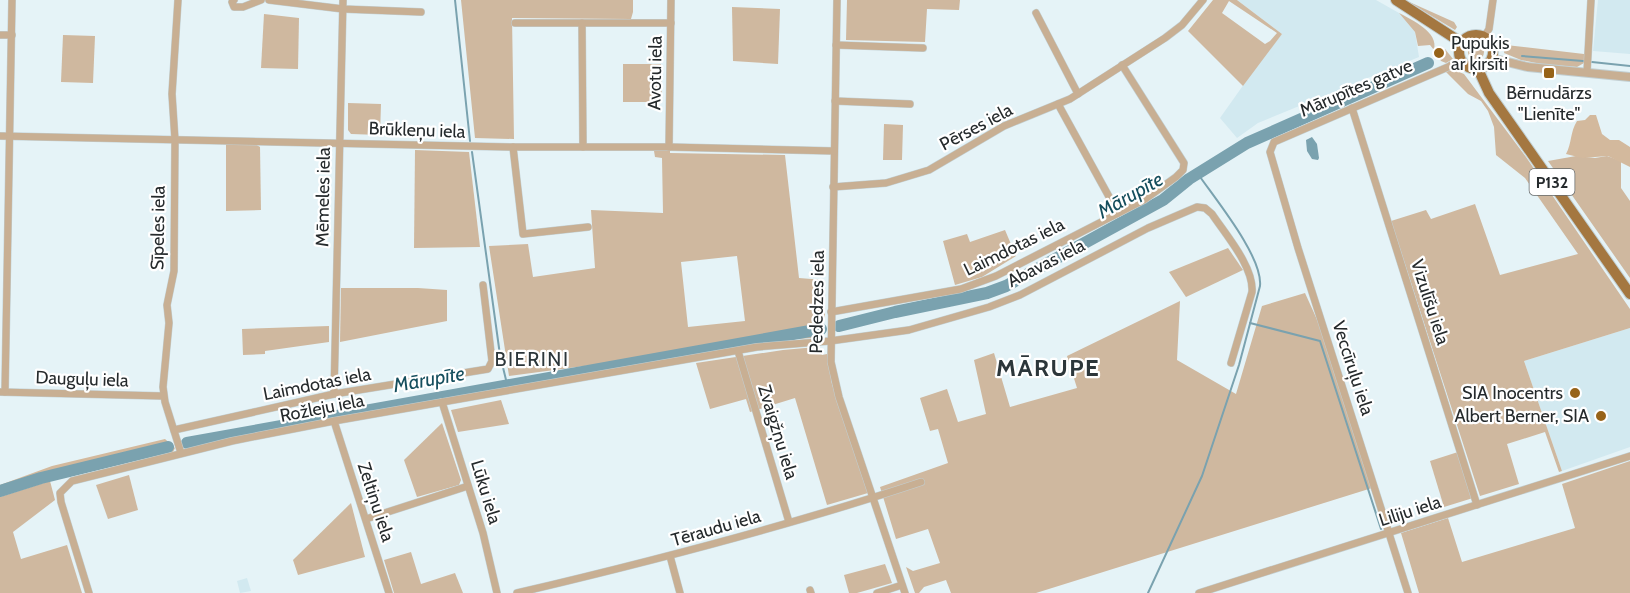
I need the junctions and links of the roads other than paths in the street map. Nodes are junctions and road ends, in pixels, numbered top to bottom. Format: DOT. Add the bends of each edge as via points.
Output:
graph roads {
  1 [pos="12,0"];
  2 [pos="178,0"];
  3 [pos="234,0"];
  4 [pos="261,0"];
  5 [pos="269,0"];
  6 [pos="343,0"];
  7 [pos="671,0"];
  8 [pos="837,0"];
  9 [pos="1203,0"];
  10 [pos="1493,0"];
  11 [pos="1591,0"];
  12 [pos="1398,1"];
  13 [pos="343,9"];
  14 [pos="421,12"];
  15 [pos="1036,13"];
  16 [pos="515,23"];
  17 [pos="582,23"];
  18 [pos="671,23"];
  19 [pos="0,35"];
  20 [pos="12,35"];
  21 [pos="1484,37"];
  22 [pos="1462,43"];
  23 [pos="836,45"];
  24 [pos="923,48"];
  25 [pos="1491,58"];
  26 [pos="1461,59"];
  27 [pos="1122,65"];
  28 [pos="1478,69"];
  29 [pos="1587,72"];
  30 [pos="1630,77"];
  31 [pos="1078,94"];
  32 [pos="835,101"];
  33 [pos="910,104"];
  34 [pos="1058,104"];
  35 [pos="1352,108"];
  36 [pos="0,136"];
  37 [pos="10,136"];
  38 [pos="175,140"];
  39 [pos="339,142"];
  40 [pos="513,147"];
  41 [pos="583,147"];
  42 [pos="669,147"];
  43 [pos="834,151"];
  44 [pos="1270,152"];
  45 [pos="833,186"];
  46 [pos="1118,213"];
  47 [pos="588,227"];
  48 [pos="483,285"];
  49 [pos="1630,294"];
  50 [pos="831,312"];
  51 [pos="830,341"];
  52 [pos="738,351"];
  53 [pos="1231,363"];
  54 [pos="3,392"];
  55 [pos="334,394"];
  56 [pos="163,396"];
  57 [pos="442,402"];
  58 [pos="334,421"];
  59 [pos="174,430"];
  60 [pos="181,453"];
  61 [pos="1630,456"];
  62 [pos="921,482"];
  63 [pos="468,486"];
  64 [pos="874,497"];
  65 [pos="1477,505"];
  66 [pos="366,519"];
  67 [pos="789,522"];
  68 [pos="1389,533"];
  69 [pos="670,556"];
  70 [pos="904,589"];
  71 [pos="89,593"];
  72 [pos="389,593"];
  73 [pos="497,593"];
  74 [pos="517,593"];
  75 [pos="680,593"];
  76 [pos="877,593"];
  77 [pos="1199,593"];
  78 [pos="1408,593"];
  1 -- 20 [label="street"];
  2 -- 38 [label="street, Sīpeles iela" via="172,94"];
  3 -- 4 [label="street" via="234,8"];
  5 -- 13 [label="street"];
  6 -- 13 [label="street, Mēmeles iela"];
  7 -- 18 [label="street, Avotu iela"];
  8 -- 23 [label="street, Pededzes iela"];
  9 -- 27 [label="street, Pērses iela" via="1182,24"];
  10 -- 21 [label="street"];
  11 -- 29 [label="street"];
  12 -- 22 [label="main road"];
  13 -- 14 [label="street"];
  13 -- 39 [label="street, Mēmeles iela"];
  15 -- 31 [label="street"];
  16 -- 17 [label="street"];
  17 -- 18 [label="street"];
  17 -- 41 [label="street"];
  18 -- 42 [label="street, Avotu iela"];
  19 -- 20 [label="street"];
  20 -- 37 [label="street"];
  21 -- 22 [label="main road" via="1474,35"];
  21 -- 25 [label="main road" via="1491,45"];
  22 -- 26 [label="main road"];
  23 -- 24 [label="street"];
  23 -- 32 [label="street, Pededzes iela"];
  25 -- 28 [label="main road"];
  25 -- 29 [label="street" via="1528,67"];
  26 -- 28 [label="main road" via="1468,67"];
  26 -- 35 [label="street, Mārupītes gatve"];
  27 -- 31 [label="street, Pērses iela"];
  27 -- 46 [label="street" via="1184,164 1183,170 1161,189"];
  28 -- 49 [label="main road, P132" via="1490,93"];
  29 -- 30 [label="street"];
  31 -- 34 [label="street, Pērses iela"];
  32 -- 33 [label="street"];
  32 -- 43 [label="street, Pededzes iela"];
  34 -- 45 [label="street, Pērses iela" via="1005,126 929,170 886,183"];
  34 -- 46 [label="street"];
  35 -- 44 [label="street, Mārupītes gatve" via="1274,142"];
  35 -- 65 [label="street, Vizulīšu iela"];
  36 -- 37 [label="street, Brūkleņu iela"];
  37 -- 38 [label="street, Brūkleņu iela"];
  37 -- 54 [label="street"];
  38 -- 39 [label="street, Brūkleņu iela"];
  38 -- 56 [label="street, Sīpeles iela" via="174,271 167,305"];
  39 -- 40 [label="street, Brūkleņu iela"];
  39 -- 55 [label="street, Mēmeles iela"];
  40 -- 41 [label="street, Brūkleņu iela"];
  40 -- 47 [label="street" via="523,234"];
  41 -- 42 [label="street, Brūkleņu iela"];
  42 -- 43 [label="street, Brūkleņu iela"];
  43 -- 45 [label="street, Pededzes iela"];
  44 -- 68 [label="street, Veccīruļu iela"];
  45 -- 50 [label="street, Pededzes iela"];
  46 -- 50 [label="street, Laimdotas iela" via="996,276 961,289"];
  48 -- 55 [label="street, Laimdotas iela" via="492,361 488,369"];
  50 -- 51 [label="street, Pededzes iela"];
  51 -- 52 [label="street, Rožleju iela"];
  51 -- 53 [label="street, Abavas iela" via="909,330 989,307 1020,295 1148,228 1202,207 1212,214 1253,281"];
  51 -- 64 [label="street, Pededzes iela" via="835,384"];
  52 -- 57 [label="street, Rožleju iela"];
  52 -- 67 [label="street, Zvaigžņu iela"];
  54 -- 56 [label="street, Dauguļu iela"];
  55 -- 59 [label="street, Laimdotas iela"];
  56 -- 59 [label="street, Sīpeles iela"];
  57 -- 58 [label="street, Rožleju iela"];
  57 -- 63 [label="street, Lūku iela"];
  58 -- 60 [label="street, Rožleju iela"];
  58 -- 66 [label="street, Zeltiņu iela"];
  59 -- 60 [label="street, Sīpeles iela"];
  60 -- 71 [label="street, Rožleju iela" via="64,487 61,502"];
  61 -- 65 [label="street, Liliju iela"];
  62 -- 64 [label="street, Tēraudu iela"];
  63 -- 66 [label="street"];
  63 -- 73 [label="street, Lūku iela"];
  64 -- 67 [label="street, Tēraudu iela"];
  64 -- 70 [label="street, Pededzes iela"];
  65 -- 68 [label="street, Liliju iela"];
  66 -- 72 [label="street, Zeltiņu iela"];
  67 -- 69 [label="street, Tēraudu iela"];
  68 -- 77 [label="street, Liliju iela"];
  68 -- 78 [label="street, Veccīruļu iela"];
  69 -- 74 [label="street, Tēraudu iela"];
  69 -- 75 [label="street"];
  70 -- 76 [label="street"];
}
